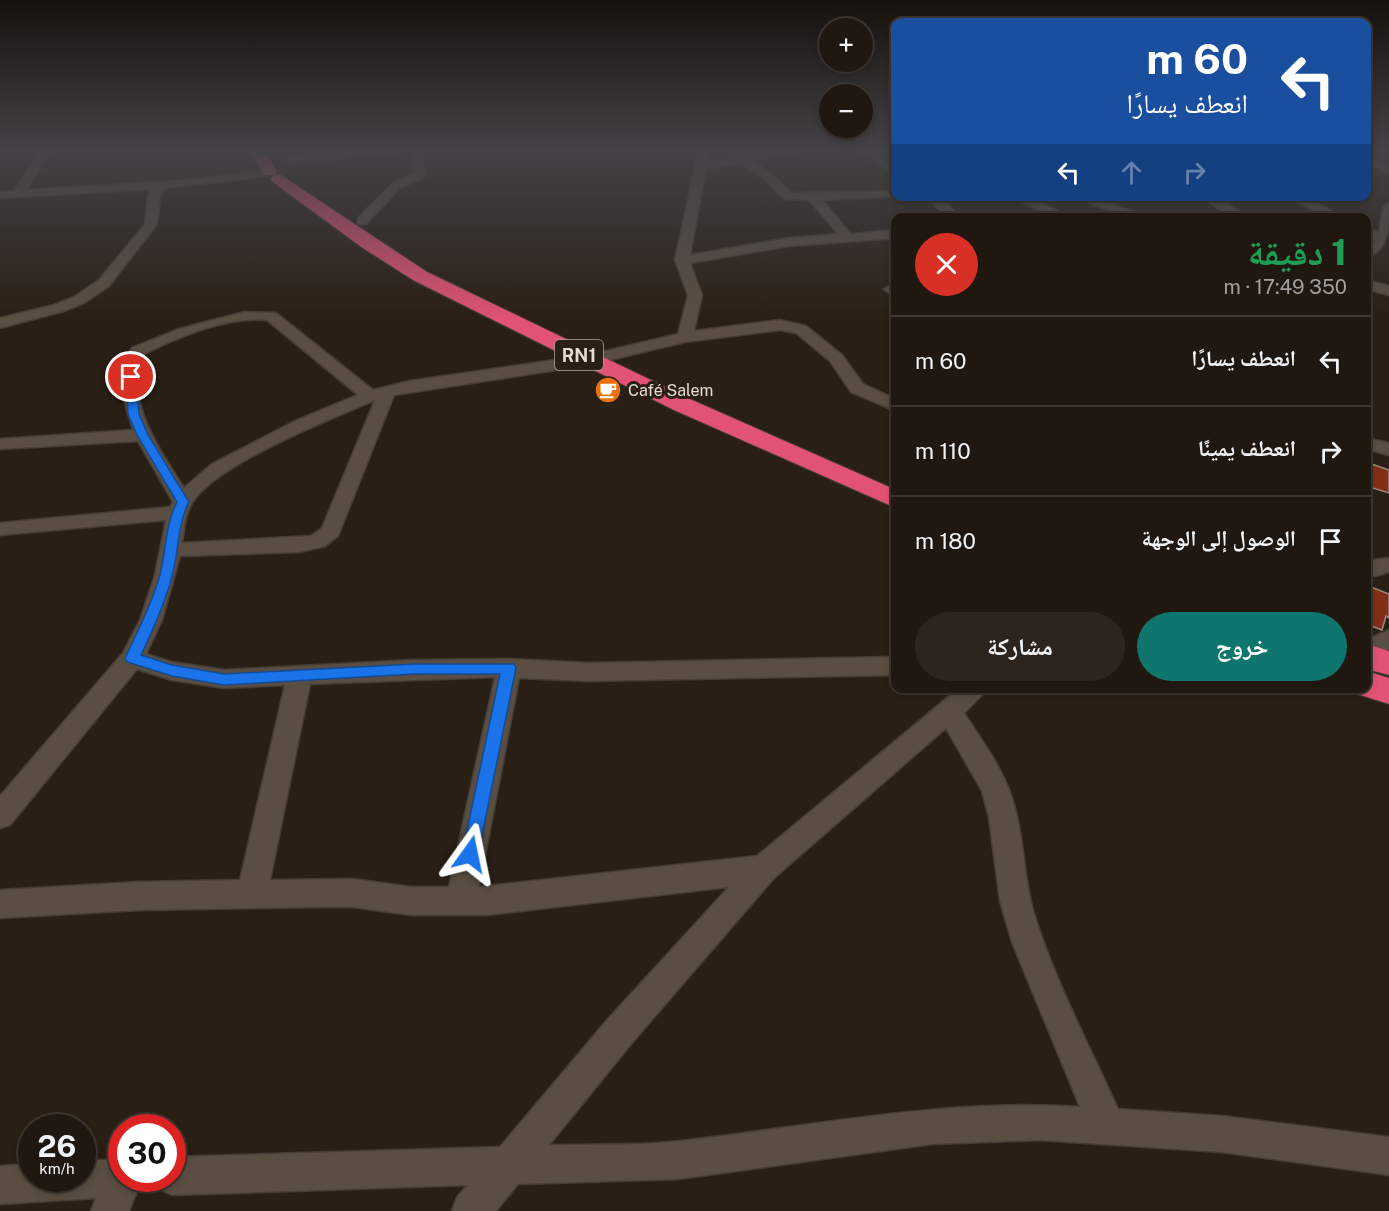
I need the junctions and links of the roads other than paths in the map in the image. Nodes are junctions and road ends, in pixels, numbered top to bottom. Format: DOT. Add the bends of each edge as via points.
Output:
graph roads {
  1 [pos="153,207"];
  2 [pos="325,207"];
  3 [pos="343,207"];
  4 [pos="376,207"];
  5 [pos="692,207"];
  6 [pos="821,207"];
  7 [pos="1109,207"];
  8 [pos="1314,207"];
  9 [pos="1389,207"];
  10 [pos="1129,213"];
  11 [pos="1328,213"];
  12 [pos="362,221"];
  13 [pos="1371,232"];
  14 [pos="891,234"];
  15 [pos="846,236"];
  16 [pos="1382,238"];
  17 [pos="1371,252"];
  18 [pos="682,260"];
  19 [pos="1371,286"];
  20 [pos="1389,291"];
  21 [pos="0,323"];
  22 [pos="685,337"];
  23 [pos="615,353"];
  24 [pos="589,360"];
  25 [pos="379,393"];
  26 [pos="891,404"];
  27 [pos="143,435"];
  28 [pos="0,444"];
  29 [pos="1371,444"];
  30 [pos="1389,450"];
  31 [pos="891,476"];
  32 [pos="891,498"];
  33 [pos="180,507"];
  34 [pos="2,532"];
  35 [pos="170,550"];
  36 [pos="1389,565"];
  37 [pos="1371,568"];
  38 [pos="1389,638"];
  39 [pos="1371,651"];
  40 [pos="1371,656"];
  41 [pos="132,658"];
  42 [pos="1389,663"];
  43 [pos="891,666"];
  44 [pos="509,668"];
  45 [pos="299,676"];
  46 [pos="1371,686"];
  47 [pos="1389,691"];
  48 [pos="971,693"];
  49 [pos="949,711"];
  50 [pos="8,795"];
  51 [pos="0,816"];
  52 [pos="764,869"];
  53 [pos="252,894"];
  54 [pos="461,901"];
  55 [pos="0,903"];
  56 [pos="1107,1126"];
  57 [pos="1389,1156"];
  58 [pos="508,1164"];
  59 [pos="186,1176"];
  60 [pos="108,1179"];
  61 [pos="0,1185"];
  62 [pos="117,1192"];
  63 [pos="110,1211"];
  64 [pos="471,1211"];
  1 -- 21 [label="street" via="151,224 104,283 59,308"];
  2 -- 24 [label="highway, RN1" via="366,242 420,276"];
  3 -- 12 [label="highway, RN1"];
  4 -- 12 [label="street"];
  5 -- 18 [label="street"];
  6 -- 15 [label="street"];
  7 -- 10 [label="street"];
  8 -- 11 [label="street"];
  9 -- 16 [label="street" via="1387,231"];
  12 -- 23 [label="highway, RN1" via="448,272"];
  13 -- 16 [label="street"];
  14 -- 15 [label="street"];
  15 -- 18 [label="street"];
  16 -- 17 [label="street"];
  18 -- 22 [label="street" via="695,295"];
  19 -- 20 [label="street"];
  22 -- 23 [label="street"];
  22 -- 26 [label="street" via="792,326 836,358 857,388"];
  23 -- 24 [label="street"];
  23 -- 31 [label="highway, RN1"];
  24 -- 25 [label="street"];
  24 -- 32 [label="highway, RN1" via="746,435"];
  25 -- 27 [label="street" via="271,316 251,314 138,351 131,361 130,393"];
  25 -- 33 [label="street" via="242,454 219,468"];
  25 -- 35 [label="street" via="326,536 300,545"];
  27 -- 28 [label="street"];
  27 -- 33 [label="street"];
  29 -- 30 [label="street"];
  33 -- 34 [label="street"];
  33 -- 35 [label="street"];
  35 -- 41 [label="street" via="151,620"];
  36 -- 37 [label="street"];
  38 -- 39 [label="street"];
  40 -- 42 [label="highway"];
  41 -- 45 [label="street" via="172,671 224,679"];
  41 -- 50 [label="street"];
  43 -- 44 [label="street" via="601,672"];
  44 -- 45 [label="street"];
  44 -- 54 [label="street"];
  45 -- 53 [label="street"];
  46 -- 47 [label="highway"];
  48 -- 49 [label="street"];
  49 -- 52 [label="street"];
  49 -- 56 [label="street" via="999,800 1018,915"];
  50 -- 51 [label="street"];
  52 -- 54 [label="street"];
  52 -- 58 [label="street"];
  53 -- 54 [label="street" via="353,893 411,901"];
  53 -- 55 [label="street"];
  56 -- 57 [label="street" via="1222,1134"];
  56 -- 58 [label="street" via="1040,1122 932,1126 678,1160"];
  58 -- 59 [label="street"];
  58 -- 64 [label="street"];
  60 -- 61 [label="street"];
  62 -- 63 [label="street"];
}
